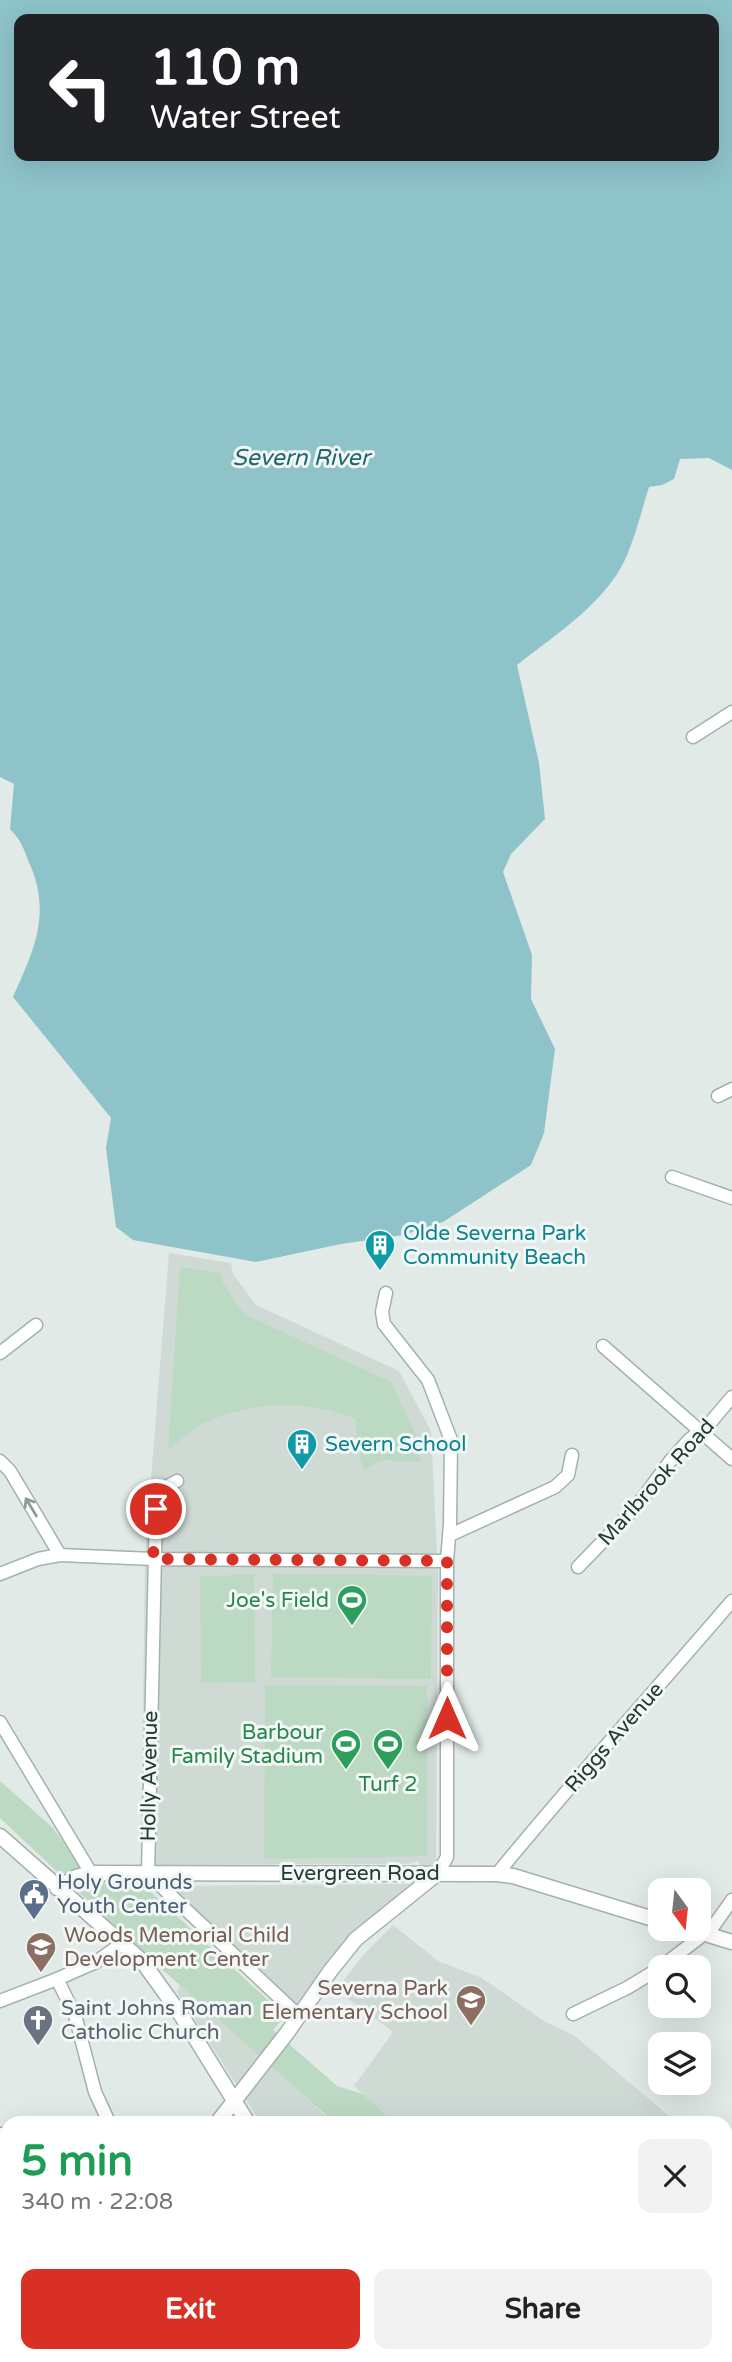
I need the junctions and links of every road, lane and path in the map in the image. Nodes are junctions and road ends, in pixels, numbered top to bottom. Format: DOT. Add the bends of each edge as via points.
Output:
graph roads {
  1 [pos="727,716"];
  2 [pos="693,737"];
  3 [pos="732,1089"];
  4 [pos="718,1096"];
  5 [pos="672,1177"];
  6 [pos="732,1198"];
  7 [pos="386,1293"];
  8 [pos="36,1325"];
  9 [pos="604,1346"];
  10 [pos="0,1353"];
  11 [pos="732,1396"];
  12 [pos="700,1432"];
  13 [pos="572,1455"];
  14 [pos="732,1459"];
  15 [pos="0,1461"];
  16 [pos="177,1481"];
  17 [pos="450,1535"];
  18 [pos="60,1555"];
  19 [pos="153,1559"];
  20 [pos="447,1561"];
  21 [pos="578,1567"];
  22 [pos="0,1574"];
  23 [pos="732,1601"];
  24 [pos="0,1722"];
  25 [pos="0,1836"];
  26 [pos="91,1873"];
  27 [pos="438,1873"];
  28 [pos="148,1874"];
  29 [pos="497,1874"];
  30 [pos="57,1888"];
  31 [pos="732,1900"];
  32 [pos="648,1916"];
  33 [pos="711,1926"];
  34 [pos="711,1936"];
  35 [pos="695,1941"];
  36 [pos="732,1942"];
  37 [pos="123,1943"];
  38 [pos="676,1955"];
  39 [pos="648,1975"];
  40 [pos="57,1979"];
  41 [pos="0,2001"];
  42 [pos="573,2014"];
  43 [pos="299,2016"];
  44 [pos="233,2100"];
  45 [pos="105,2116"];
  46 [pos="222,2116"];
  47 [pos="243,2116"];
  1 -- 2 [label="street"];
  3 -- 4 [label="street"];
  5 -- 6 [label="street"];
  7 -- 17 [label="street" via="384,1324 428,1380 451,1440"];
  8 -- 10 [label="street"];
  9 -- 12 [label="street"];
  11 -- 12 [label="street, Marlbrook Road"];
  12 -- 14 [label="street"];
  12 -- 21 [label="street, Marlbrook Road"];
  13 -- 17 [label="street" via="568,1475 555,1486"];
  18 -- 15 [label="street, one-way"];
  16 -- 19 [label="street, Holly Avenue" via="162,1489"];
  17 -- 20 [label="street"];
  18 -- 19 [label="street"];
  18 -- 22 [label="street"];
  19 -- 20 [label="street"];
  19 -- 28 [label="street, Holly Avenue"];
  20 -- 27 [label="street" via="447,1857"];
  23 -- 29 [label="street, Riggs Avenue"];
  24 -- 26 [label="street"];
  25 -- 30 [label="street"];
  26 -- 28 [label="street, Evergreen Road"];
  26 -- 30 [label="street, Evergreen Road"];
  27 -- 28 [label="street, Evergreen Road"];
  27 -- 29 [label="street, Evergreen Road"];
  27 -- 43 [label="street" via="356,1939"];
  28 -- 43 [label="street"];
  29 -- 32 [label="street, Evergreen Road"];
  30 -- 37 [label="street"];
  31 -- 33 [label="street"];
  34 -- 36 [label="street"];
  35 -- 38 [label="street"];
  37 -- 40 [label="street" via="96,1962"];
  37 -- 44 [label="street" via="162,1987"];
  39 -- 42 [label="street"];
  40 -- 41 [label="street"];
  40 -- 45 [label="street" via="75,2015"];
  43 -- 44 [label="street"];
  44 -- 46 [label="street"];
  44 -- 47 [label="street"];
}
